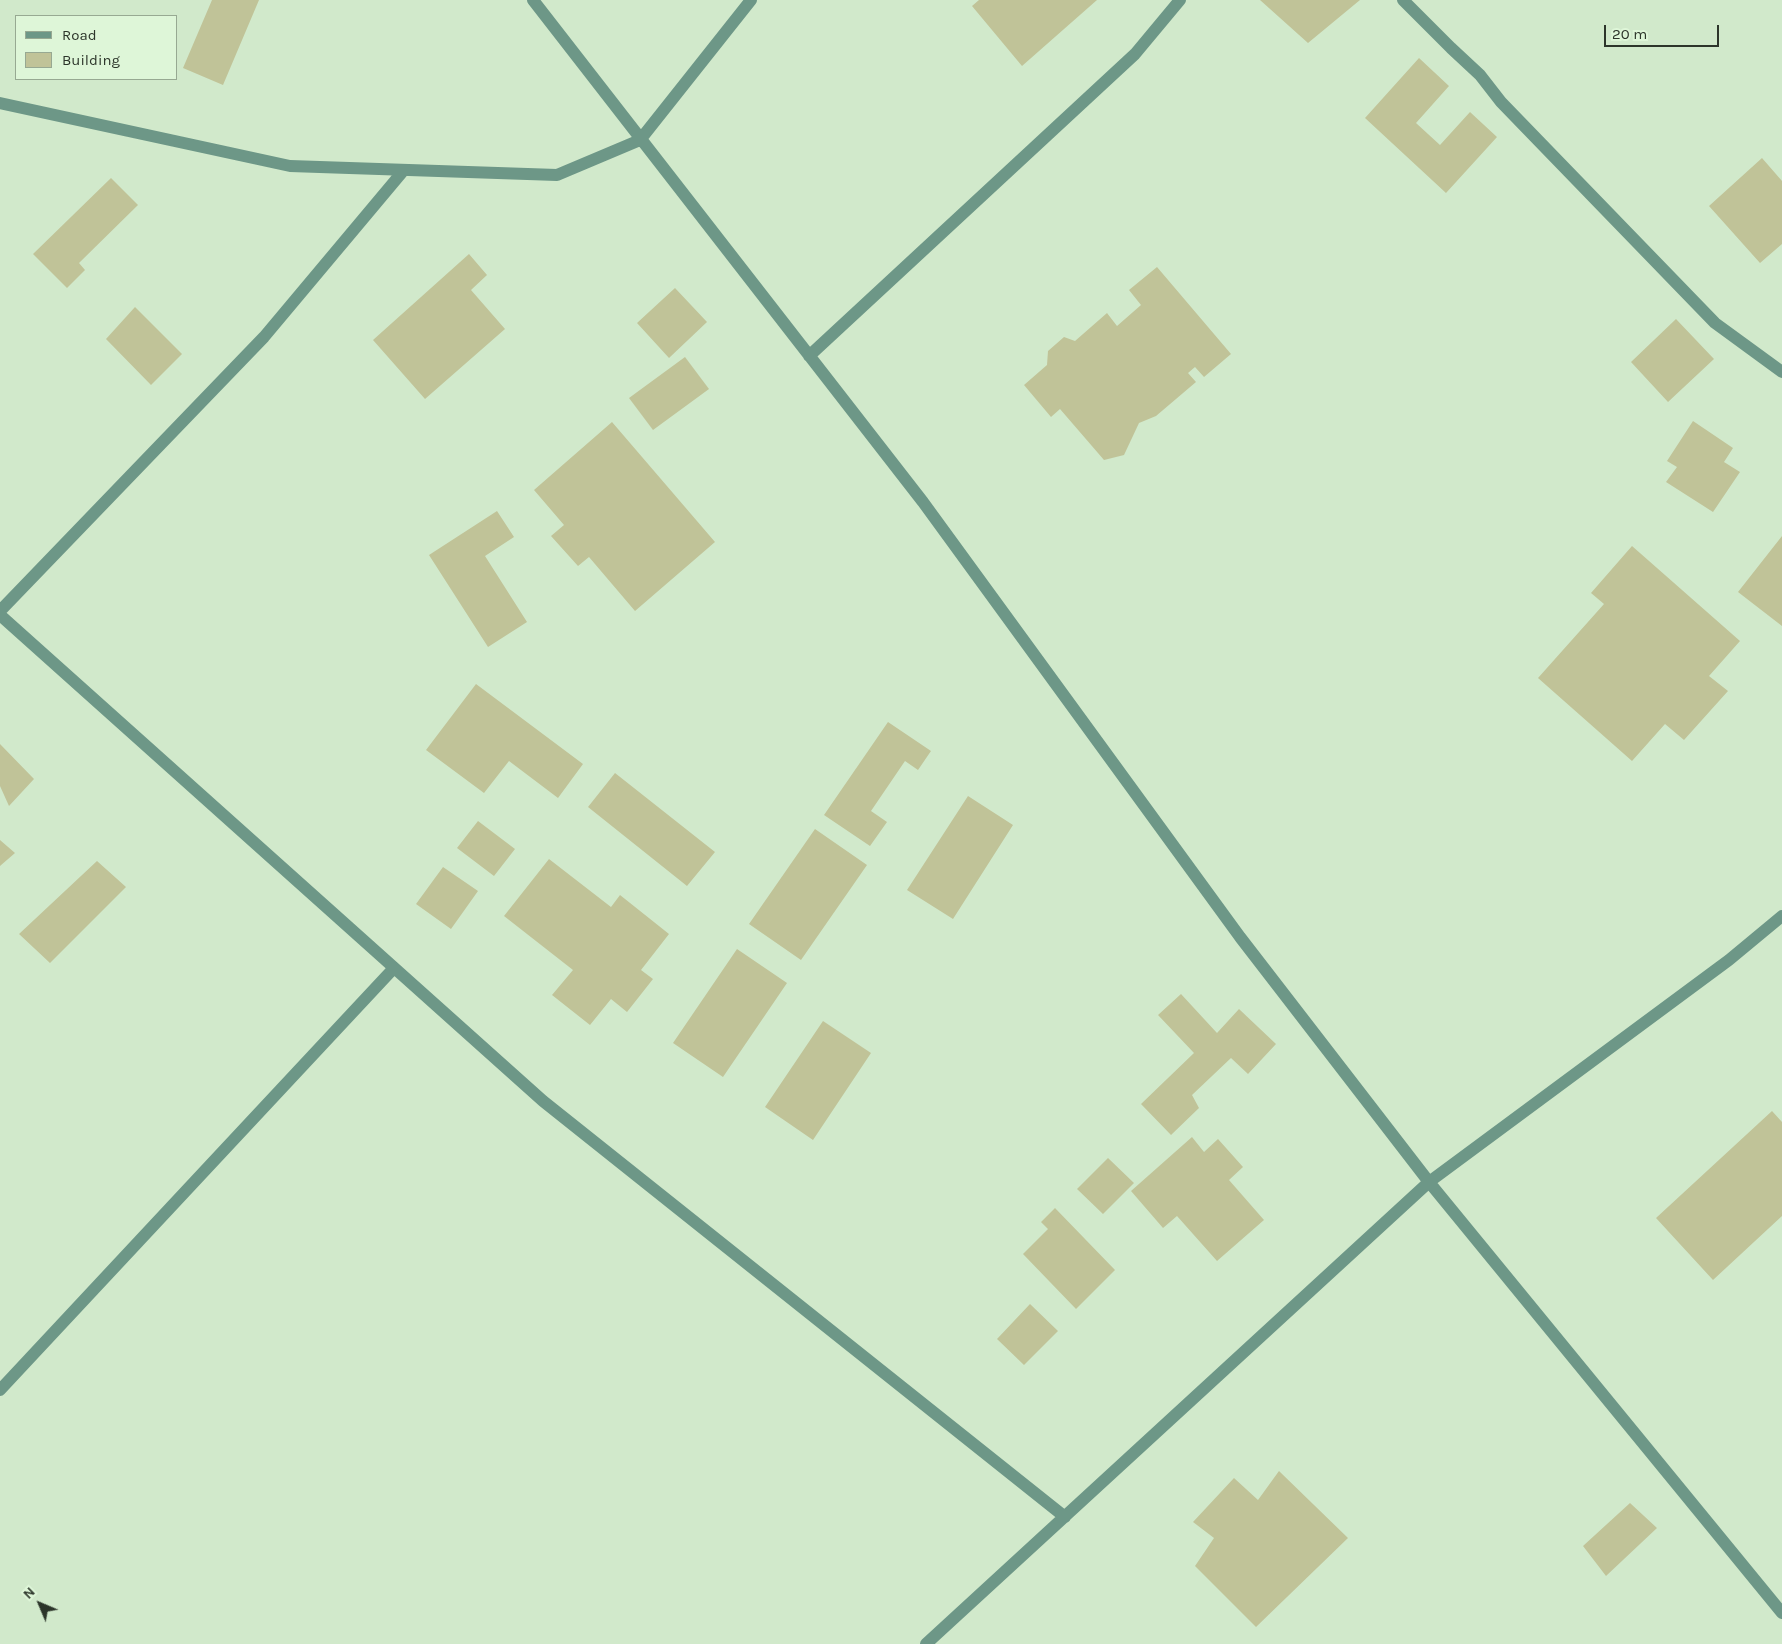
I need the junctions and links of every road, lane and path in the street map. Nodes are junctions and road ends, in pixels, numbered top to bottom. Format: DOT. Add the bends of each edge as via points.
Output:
graph roads {
  1 [pos="533,0"];
  2 [pos="752,0"];
  3 [pos="1180,0"];
  4 [pos="1403,0"];
  5 [pos="0,103"];
  6 [pos="640,140"];
  7 [pos="404,170"];
  8 [pos="809,356"];
  9 [pos="1782,372"];
  10 [pos="0,613"];
  11 [pos="1782,916"];
  12 [pos="394,968"];
  13 [pos="1430,1182"];
  14 [pos="0,1390"];
  15 [pos="1065,1517"];
  16 [pos="1782,1612"];
  17 [pos="926,1644"];
  1 -- 6 [label="street"];
  2 -- 6 [label="street"];
  3 -- 8 [label="street" via="1136,54"];
  4 -- 9 [label="street" via="1480,75 1501,102 1715,323"];
  5 -- 7 [label="street" via="290,166"];
  6 -- 7 [label="street" via="557,175"];
  6 -- 8 [label="street"];
  7 -- 10 [label="street" via="264,337"];
  8 -- 13 [label="street" via="923,502 1240,937"];
  10 -- 12 [label="street"];
  11 -- 13 [label="street" via="1729,960"];
  12 -- 14 [label="street"];
  12 -- 15 [label="street" via="543,1101"];
  13 -- 15 [label="street"];
  13 -- 16 [label="street"];
  15 -- 17 [label="street"];
}
